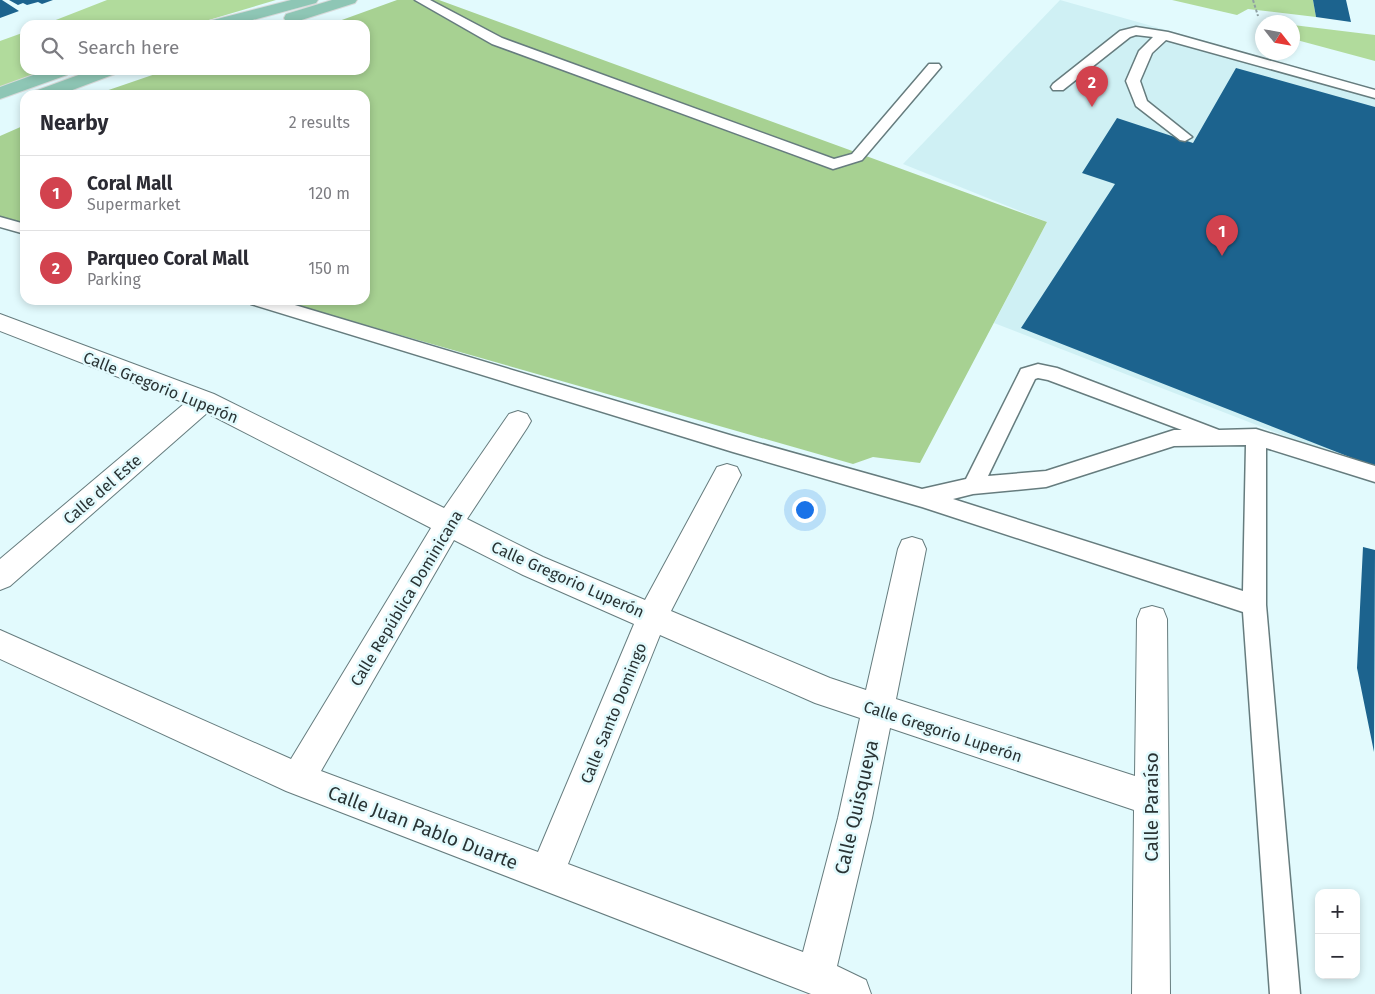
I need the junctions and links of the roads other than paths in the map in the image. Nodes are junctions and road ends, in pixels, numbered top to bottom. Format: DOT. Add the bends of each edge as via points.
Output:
graph roads {
  1 [pos="310,0"];
  2 [pos="349,0"];
  3 [pos="421,0"];
  4 [pos="234,20"];
  5 [pos="285,20"];
  6 [pos="1163,35"];
  7 [pos="934,66"];
  8 [pos="51,75"];
  9 [pos="96,75"];
  10 [pos="1058,87"];
  11 [pos="55,90"];
  12 [pos="0,93"];
  13 [pos="1375,94"];
  14 [pos="20,104"];
  15 [pos="0,112"];
  16 [pos="1185,138"];
  17 [pos="0,222"];
  18 [pos="20,228"];
  19 [pos="274,305"];
  20 [pos="6,331"];
  21 [pos="205,401"];
  22 [pos="518,420"];
  23 [pos="1220,437"];
  24 [pos="1256,437"];
  25 [pos="1375,474"];
  26 [pos="727,475"];
  27 [pos="973,486"];
  28 [pos="922,498"];
  29 [pos="449,523"];
  30 [pos="912,549"];
  31 [pos="0,577"];
  32 [pos="1254,605"];
  33 [pos="652,618"];
  34 [pos="1152,619"];
  35 [pos="0,644"];
  36 [pos="878,710"];
  37 [pos="298,779"];
  38 [pos="1151,798"];
  39 [pos="546,875"];
  40 [pos="816,976"];
  41 [pos="852,994"];
  42 [pos="1151,994"];
  43 [pos="1286,994"];
  1 -- 4 [label="main road"];
  2 -- 5 [label="main road"];
  3 -- 7 [label="lane" via="497,41 833,164 856,157"];
  6 -- 10 [label="lane" via="1136,31 1125,34"];
  6 -- 13 [label="lane"];
  6 -- 16 [label="lane" via="1146,51 1133,81 1141,103"];
  8 -- 12 [label="main road"];
  9 -- 11 [label="main road"];
  14 -- 15 [label="main road"];
  17 -- 18 [label="lane"];
  19 -- 28 [label="lane"];
  20 -- 21 [label="street, Calle Gregorio Luperón"];
  21 -- 29 [label="street, Calle Gregorio Luperón"];
  21 -- 31 [label="street, Calle del Este"];
  22 -- 29 [label="street, Calle República Dominicana"];
  23 -- 24 [label="lane"];
  23 -- 27 [label="lane" via="1174,438 1046,479"];
  23 -- 27 [label="lane" via="1038,371 1028,374"];
  24 -- 25 [label="lane"];
  24 -- 32 [label="lane"];
  26 -- 33 [label="street, Calle Santo Domingo"];
  27 -- 28 [label="lane"];
  28 -- 32 [label="lane"];
  29 -- 33 [label="street, Calle Gregorio Luperón" via="533,566"];
  29 -- 37 [label="street, Calle República Dominicana"];
  30 -- 36 [label="street, Calle Quisqueya"];
  32 -- 43 [label="lane"];
  33 -- 36 [label="street, Calle Gregorio Luperón" via="826,692"];
  33 -- 39 [label="street, Calle Santo Domingo"];
  34 -- 38 [label="street, Calle Paraíso"];
  35 -- 37 [label="street, Calle Juan Pablo Duarte"];
  36 -- 38 [label="street, Calle Gregorio Luperón"];
  36 -- 40 [label="street, Calle Quisqueya"];
  37 -- 39 [label="street, Calle Juan Pablo Duarte"];
  38 -- 42 [label="street, Calle Paraíso"];
  39 -- 40 [label="street, Calle Juan Pablo Duarte"];
  40 -- 41 [label="street, Calle Juan Pablo Duarte"];
}
